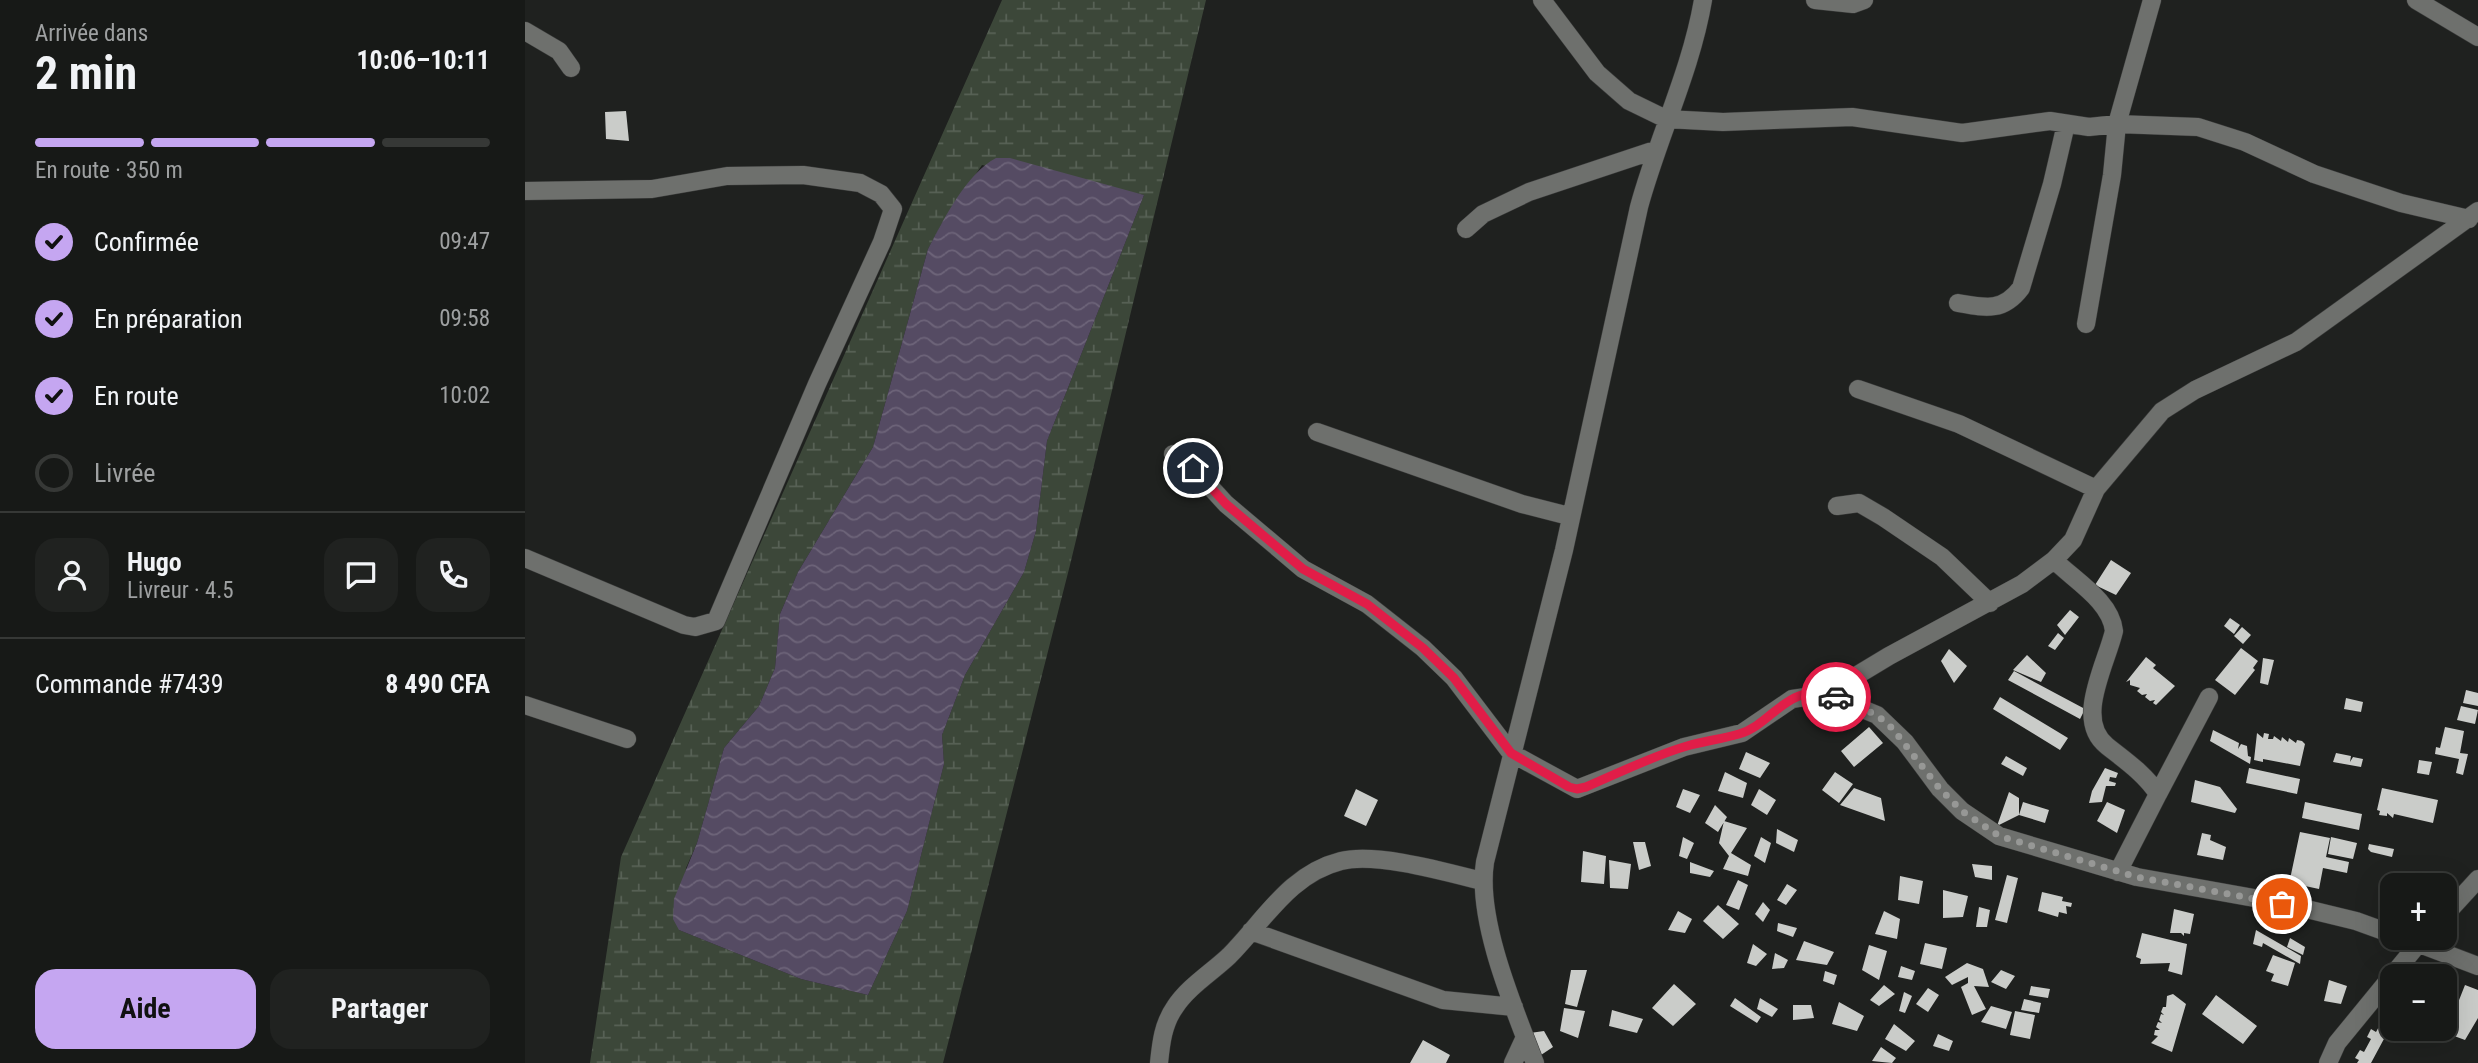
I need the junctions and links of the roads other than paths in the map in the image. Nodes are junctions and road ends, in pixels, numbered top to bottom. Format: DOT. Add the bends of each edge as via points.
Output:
graph roads {
  1 [pos="1542,0"];
  2 [pos="1703,0"];
  3 [pos="1815,0"];
  4 [pos="1864,0"];
  5 [pos="2152,0"];
  6 [pos="2416,0"];
  7 [pos="525,31"];
  8 [pos="2478,37"];
  9 [pos="571,68"];
  10 [pos="1666,119"];
  11 [pos="2066,124"];
  12 [pos="2117,124"];
  13 [pos="1655,150"];
  14 [pos="525,191"];
  15 [pos="2474,215"];
  16 [pos="1467,229"];
  17 [pos="1958,303"];
  18 [pos="2085,324"];
  19 [pos="1858,389"];
  20 [pos="1317,432"];
  21 [pos="1173,454"];
  22 [pos="2096,489"];
  23 [pos="1837,506"];
  24 [pos="1569,516"];
  25 [pos="525,558"];
  26 [pos="2054,560"];
  27 [pos="1990,603"];
  28 [pos="1826,694"];
  29 [pos="2209,698"];
  30 [pos="525,705"];
  31 [pos="627,739"];
  32 [pos="1511,753"];
  33 [pos="2158,794"];
  34 [pos="2118,872"];
  35 [pos="2478,879"];
  36 [pos="1482,881"];
  37 [pos="2457,902"];
  38 [pos="2380,930"];
  39 [pos="1251,931"];
  40 [pos="2407,950"];
  41 [pos="2439,950"];
  42 [pos="2478,966"];
  43 [pos="1514,1007"];
  44 [pos="1525,1037"];
  45 [pos="1159,1063"];
  46 [pos="1513,1063"];
  47 [pos="1535,1063"];
  48 [pos="2328,1063"];
  1 -- 10 [label="street" via="1597,72 1629,101"];
  2 -- 10 [label="street"];
  3 -- 4 [label="street" via="1853,4"];
  5 -- 12 [label="street"];
  6 -- 8 [label="street"];
  7 -- 9 [label="street" via="559,51"];
  10 -- 11 [label="street" via="1723,122 1852,117 1962,133 2036,122"];
  10 -- 13 [label="street"];
  11 -- 12 [label="street"];
  11 -- 17 [label="street" via="2021,288 1997,308"];
  12 -- 15 [label="street" via="2197,127 2221,133 2314,174 2401,203"];
  12 -- 18 [label="street"];
  13 -- 16 [label="street" via="1529,192 1483,214"];
  13 -- 24 [label="street"];
  14 -- 25 [label="street" via="652,189 727,176 803,175 860,183 881,194 893,209 716,621 684,625"];
  15 -- 22 [label="street" via="2296,342 2195,390 2162,411"];
  19 -- 22 [label="street" via="1959,424"];
  20 -- 24 [label="street"];
  21 -- 32 [label="street" via="1303,569 1367,604 1423,648 1454,678"];
  22 -- 26 [label="street" via="2073,540"];
  23 -- 27 [label="street" via="1859,503 1883,517 1942,557"];
  24 -- 32 [label="street"];
  26 -- 27 [label="street"];
  26 -- 33 [label="street" via="2113,619 2091,714 2092,730 2149,780"];
  27 -- 28 [label="street"];
  28 -- 32 [label="street" via="1792,699 1742,733 1684,747 1577,789"];
  28 -- 34 [label="street" via="1884,721 1962,811 1999,836"];
  29 -- 33 [label="street"];
  30 -- 31 [label="street"];
  32 -- 36 [label="street"];
  33 -- 34 [label="street"];
  34 -- 38 [label="street" via="2307,909"];
  35 -- 37 [label="street"];
  36 -- 39 [label="street" via="1420,866 1342,860 1276,900"];
  36 -- 43 [label="street" via="1486,912"];
  39 -- 43 [label="street" via="1443,1000"];
  39 -- 45 [label="street" via="1175,1006 1166,1024"];
  40 -- 48 [label="street" via="2337,1043"];
  41 -- 42 [label="street"];
  43 -- 44 [label="street"];
  44 -- 46 [label="street"];
  44 -- 47 [label="street"];
}
